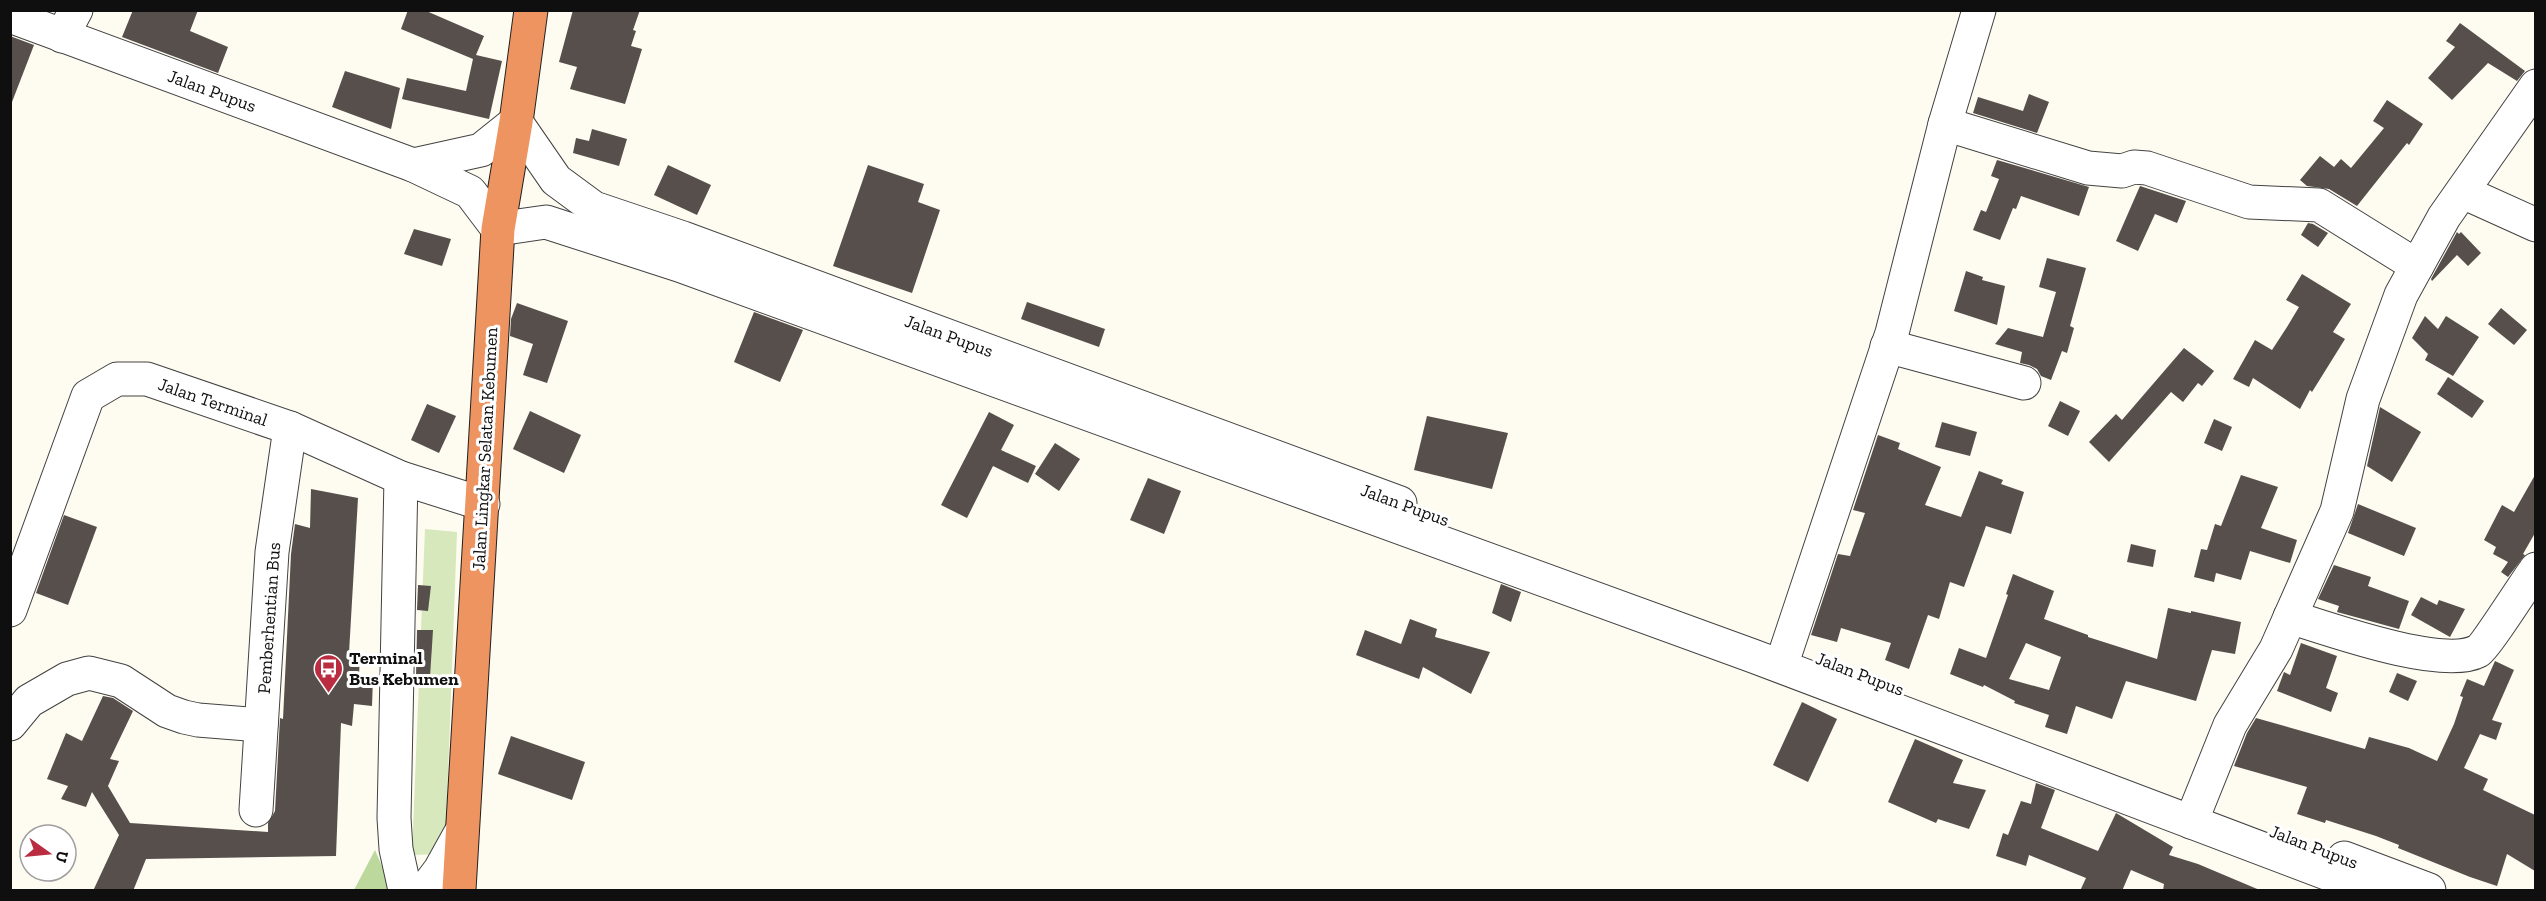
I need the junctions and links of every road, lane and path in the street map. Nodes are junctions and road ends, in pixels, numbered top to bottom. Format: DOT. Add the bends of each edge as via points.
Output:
graph roads {
  1 [pos="531,10"];
  2 [pos="1979,10"];
  3 [pos="10,16"];
  4 [pos="69,23"];
  5 [pos="2535,86"];
  6 [pos="516,122"];
  7 [pos="1945,124"];
  8 [pos="413,165"];
  9 [pos="2463,192"];
  10 [pos="2535,225"];
  11 [pos="498,229"];
  12 [pos="2417,266"];
  13 [pos="1887,346"];
  14 [pos="2024,383"];
  15 [pos="290,428"];
  16 [pos="400,478"];
  17 [pos="483,504"];
  18 [pos="2535,569"];
  19 [pos="10,610"];
  20 [pos="2290,617"];
  21 [pos="1785,657"];
  22 [pos="10,724"];
  23 [pos="261,725"];
  24 [pos="256,810"];
  25 [pos="2195,813"];
  26 [pos="460,834"];
  27 [pos="405,891"];
  28 [pos="425,891"];
  29 [pos="459,891"];
  30 [pos="2371,891"];
  31 [pos="2429,891"];
  1 -- 6 [label="highway, Jalan Lingkar Selatan Kebumen"];
  2 -- 7 [label="street"];
  3 -- 4 [label="street, Jalan Pupus"];
  4 -- 8 [label="street, Jalan Pupus"];
  5 -- 9 [label="street"];
  6 -- 8 [label="street" via="481,150"];
  6 -- 11 [label="highway, Jalan Lingkar Selatan Kebumen"];
  6 -- 21 [label="street, Jalan Pupus" via="556,180 594,208 694,242"];
  7 -- 12 [label="street" via="2088,168 2147,168 2249,202 2319,205"];
  7 -- 13 [label="street"];
  8 -- 11 [label="street, Jalan Pupus" via="470,192"];
  9 -- 10 [label="street"];
  9 -- 12 [label="street" via="2444,216"];
  11 -- 17 [label="highway, Jalan Lingkar Selatan Kebumen"];
  11 -- 21 [label="street, Jalan Pupus" via="546,222 679,265"];
  12 -- 20 [label="street" via="2401,295 2363,399 2337,511"];
  13 -- 14 [label="street"];
  13 -- 21 [label="street"];
  15 -- 16 [label="street, Jalan Terminal"];
  15 -- 19 [label="street, Jalan Terminal" via="147,379 117,379 88,396"];
  15 -- 23 [label="street, Pemberhentian Bus" via="272,552"];
  16 -- 17 [label="street, Jalan Terminal"];
  16 -- 27 [label="street" via="394,818"];
  17 -- 26 [label="highway, Jalan Lingkar Selatan Kebumen"];
  18 -- 20 [label="street" via="2479,650 2462,656 2400,648"];
  20 -- 25 [label="street" via="2276,649 2230,724"];
  21 -- 25 [label="street, Jalan Pupus"];
  22 -- 23 [label="street" via="29,701 67,679 89,673 121,681 167,711 198,720"];
  23 -- 24 [label="street, Pemberhentian Bus"];
  25 -- 30 [label="street, Jalan Pupus"];
  25 -- 31 [label="street, Jalan Pupus"];
  26 -- 28 [label="street"];
  26 -- 29 [label="highway, Jalan Lingkar Selatan Kebumen"];
}
